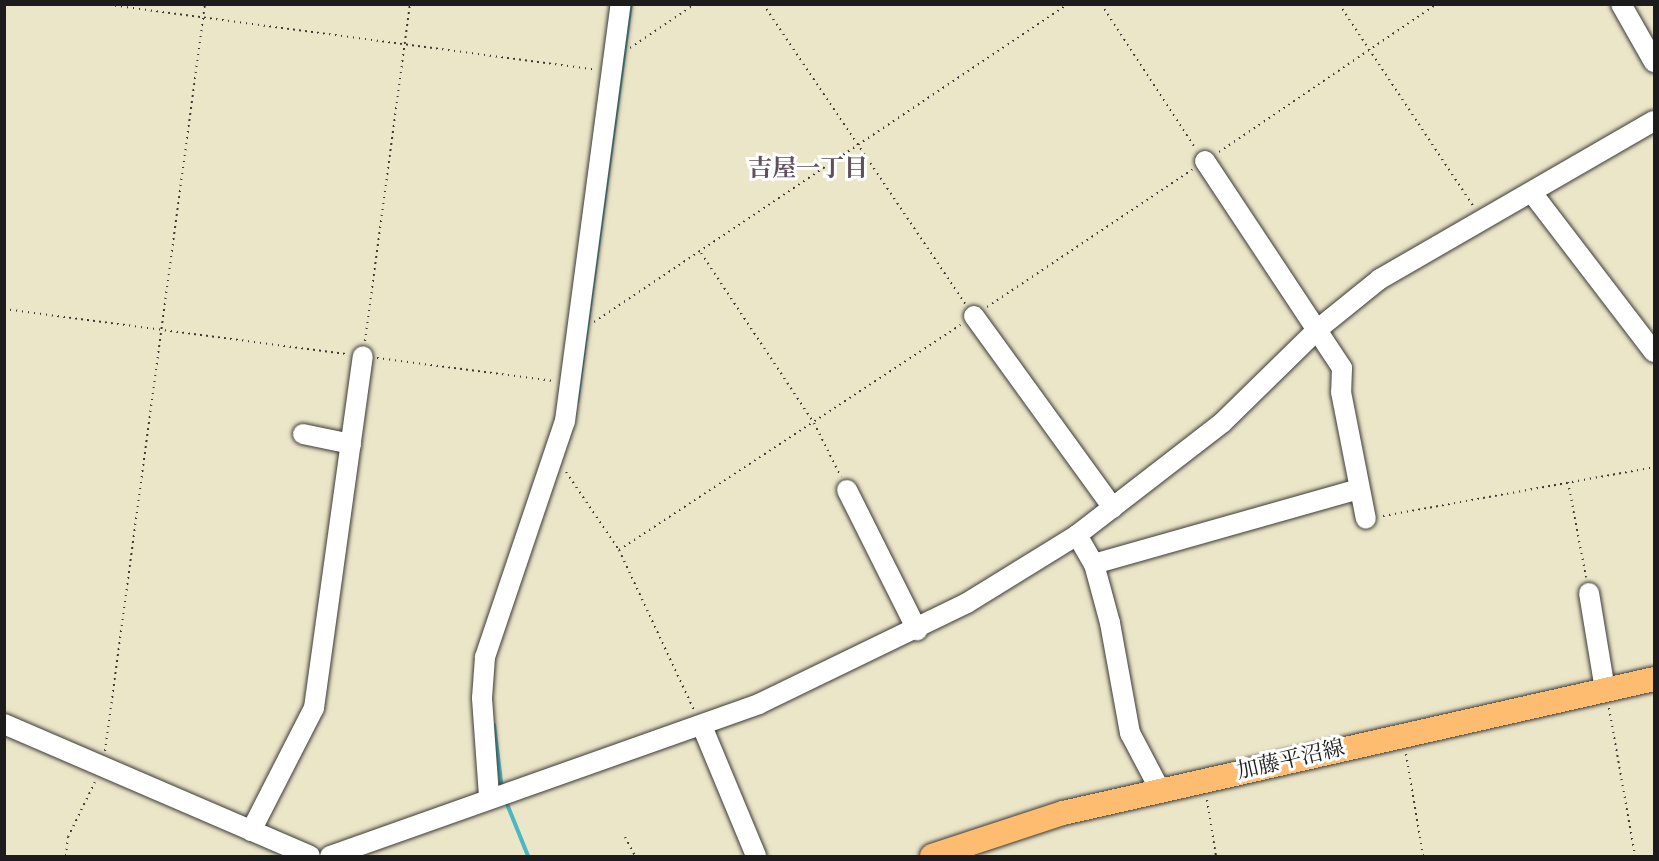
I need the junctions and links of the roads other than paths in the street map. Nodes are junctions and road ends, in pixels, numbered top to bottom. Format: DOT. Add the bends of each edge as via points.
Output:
graph roads {
  1 [pos="621,4"];
  2 [pos="1621,4"];
  3 [pos="1654,62"];
  4 [pos="1654,121"];
  5 [pos="1205,161"];
  6 [pos="1533,194"];
  7 [pos="974,316"];
  8 [pos="1318,329"];
  9 [pos="1654,352"];
  10 [pos="363,356"];
  11 [pos="303,434"];
  12 [pos="351,444"];
  13 [pos="1359,489"];
  14 [pos="847,490"];
  15 [pos="1113,508"];
  16 [pos="1366,519"];
  17 [pos="1077,535"];
  18 [pos="1094,564"];
  19 [pos="1589,593"];
  20 [pos="918,630"];
  21 [pos="1654,679"];
  22 [pos="1605,690"];
  23 [pos="4,724"];
  24 [pos="702,726"];
  25 [pos="1160,790"];
  26 [pos="489,796"];
  27 [pos="251,831"];
  28 [pos="310,856"];
  29 [pos="330,856"];
  30 [pos="756,856"];
  31 [pos="932,856"];
  1 -- 26 [label="street" via="571,384 554,455 485,657 482,698"];
  2 -- 3 [label="street"];
  4 -- 6 [label="street"];
  5 -- 8 [label="street" via="1298,306"];
  6 -- 8 [label="street" via="1380,279"];
  6 -- 9 [label="street"];
  7 -- 15 [label="street"];
  8 -- 13 [label="street" via="1342,368 1341,392"];
  8 -- 15 [label="street" via="1222,423"];
  10 -- 12 [label="street"];
  11 -- 12 [label="street"];
  12 -- 27 [label="street" via="314,708"];
  13 -- 16 [label="street"];
  13 -- 18 [label="street"];
  14 -- 20 [label="street"];
  15 -- 17 [label="street"];
  17 -- 18 [label="street"];
  17 -- 20 [label="street"];
  18 -- 25 [label="street" via="1130,733"];
  19 -- 22 [label="street"];
  20 -- 24 [label="street"];
  21 -- 22 [label="main road, 加藤平沼線"];
  22 -- 25 [label="main road, 加藤平沼線"];
  23 -- 27 [label="street"];
  24 -- 26 [label="street"];
  24 -- 30 [label="street"];
  25 -- 31 [label="main road, 加藤平沼線" via="1030,821"];
  26 -- 29 [label="street"];
  27 -- 28 [label="street"];
}
